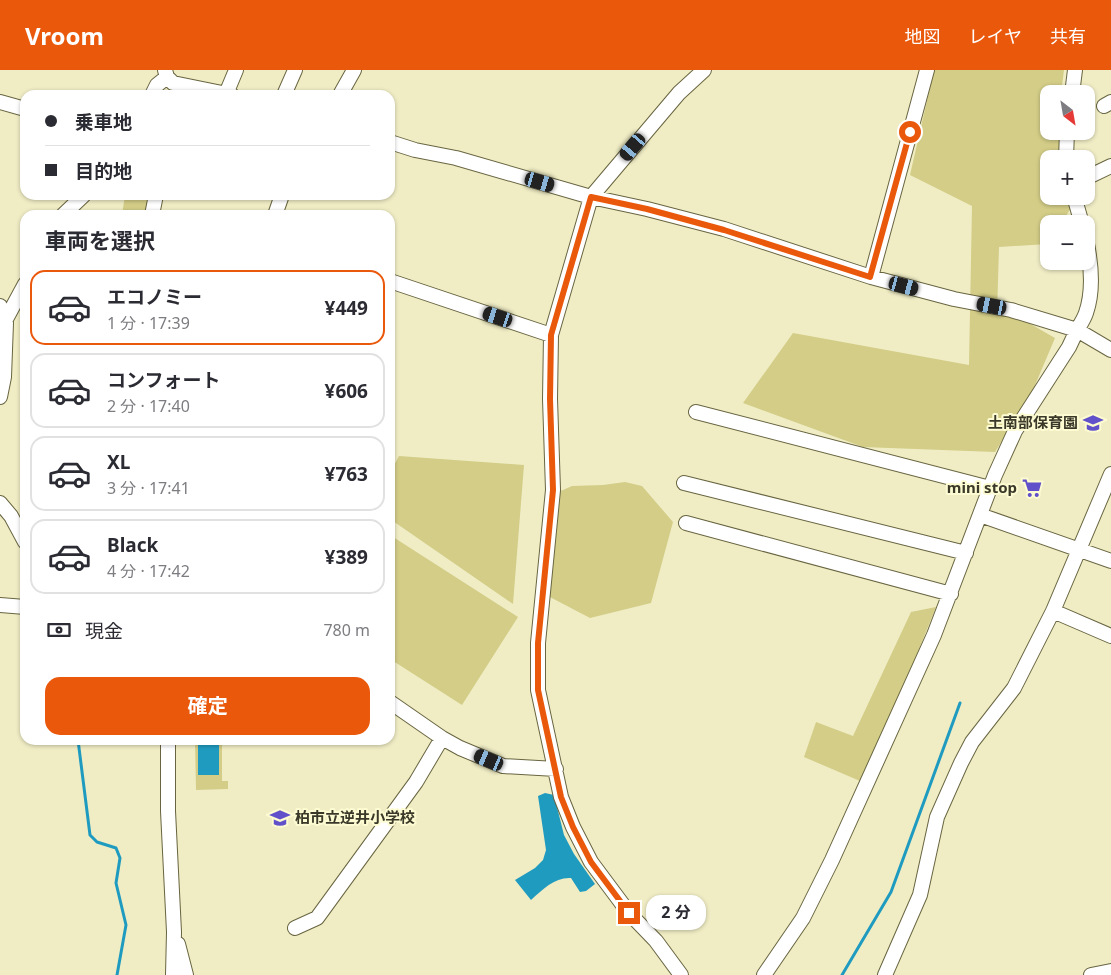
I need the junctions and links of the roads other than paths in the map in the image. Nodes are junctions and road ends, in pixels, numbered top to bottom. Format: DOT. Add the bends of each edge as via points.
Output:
graph roads {
  1 [pos="236,70"];
  2 [pos="295,70"];
  3 [pos="354,70"];
  4 [pos="704,70"];
  5 [pos="927,70"];
  6 [pos="1075,70"];
  7 [pos="171,75"];
  8 [pos="1073,85"];
  9 [pos="155,90"];
  10 [pos="193,90"];
  11 [pos="230,90"];
  12 [pos="286,90"];
  13 [pos="343,90"];
  14 [pos="0,102"];
  15 [pos="20,108"];
  16 [pos="395,144"];
  17 [pos="1111,166"];
  18 [pos="1095,174"];
  19 [pos="591,197"];
  20 [pos="79,200"];
  21 [pos="68,210"];
  22 [pos="1090,270"];
  23 [pos="870,277"];
  24 [pos="395,283"];
  25 [pos="20,293"];
  26 [pos="0,306"];
  27 [pos="5,321"];
  28 [pos="1077,330"];
  29 [pos="551,335"];
  30 [pos="1111,350"];
  31 [pos="0,397"];
  32 [pos="696,412"];
  33 [pos="1111,474"];
  34 [pos="684,483"];
  35 [pos="990,488"];
  36 [pos="0,503"];
  37 [pos="980,515"];
  38 [pos="686,523"];
  39 [pos="20,533"];
  40 [pos="1079,550"];
  41 [pos="966,553"];
  42 [pos="1111,561"];
  43 [pos="951,594"];
  44 [pos="0,606"];
  45 [pos="20,607"];
  46 [pos="1053,610"];
  47 [pos="1111,636"];
  48 [pos="395,705"];
  49 [pos="442,738"];
  50 [pos="168,745"];
  51 [pos="556,770"];
  52 [pos="295,928"];
  53 [pos="174,932"];
  54 [pos="1111,970"];
  55 [pos="173,975"];
  56 [pos="186,975"];
  57 [pos="681,975"];
  58 [pos="764,975"];
  59 [pos="885,975"];
  60 [pos="1091,975"];
  1 -- 11 [label="street"];
  2 -- 12 [label="street"];
  3 -- 13 [label="street"];
  4 -- 19 [label="street" via="679,93"];
  5 -- 23 [label="street"];
  6 -- 8 [label="street"];
  7 -- 9 [label="street"];
  7 -- 10 [label="street"];
  14 -- 15 [label="street"];
  16 -- 19 [label="street"];
  17 -- 18 [label="street"];
  19 -- 23 [label="street" via="724,230"];
  19 -- 29 [label="street"];
  20 -- 21 [label="street"];
  22 -- 28 [label="street" via="1086,312"];
  23 -- 28 [label="street" via="1011,310"];
  24 -- 29 [label="street"];
  25 -- 27 [label="street"];
  26 -- 27 [label="street"];
  27 -- 31 [label="street" via="4,377"];
  28 -- 30 [label="street"];
  28 -- 35 [label="street" via="1015,431"];
  29 -- 51 [label="street" via="553,490 538,643 538,690"];
  32 -- 35 [label="street"];
  33 -- 40 [label="street"];
  34 -- 41 [label="street"];
  35 -- 37 [label="street"];
  36 -- 39 [label="street"];
  37 -- 40 [label="street"];
  37 -- 41 [label="street"];
  38 -- 43 [label="street"];
  40 -- 42 [label="street"];
  40 -- 46 [label="street"];
  41 -- 43 [label="street"];
  43 -- 58 [label="street" via="817,890 803,918"];
  44 -- 45 [label="street"];
  46 -- 47 [label="street"];
  46 -- 59 [label="street" via="1014,688 972,742 961,763 937,817 920,895"];
  48 -- 49 [label="street"];
  49 -- 51 [label="street" via="503,766"];
  49 -- 52 [label="street" via="416,782 317,918"];
  50 -- 53 [label="street"];
  51 -- 57 [label="street" via="561,797 591,862"];
  53 -- 55 [label="street"];
  53 -- 56 [label="street"];
  54 -- 60 [label="street"];
}
